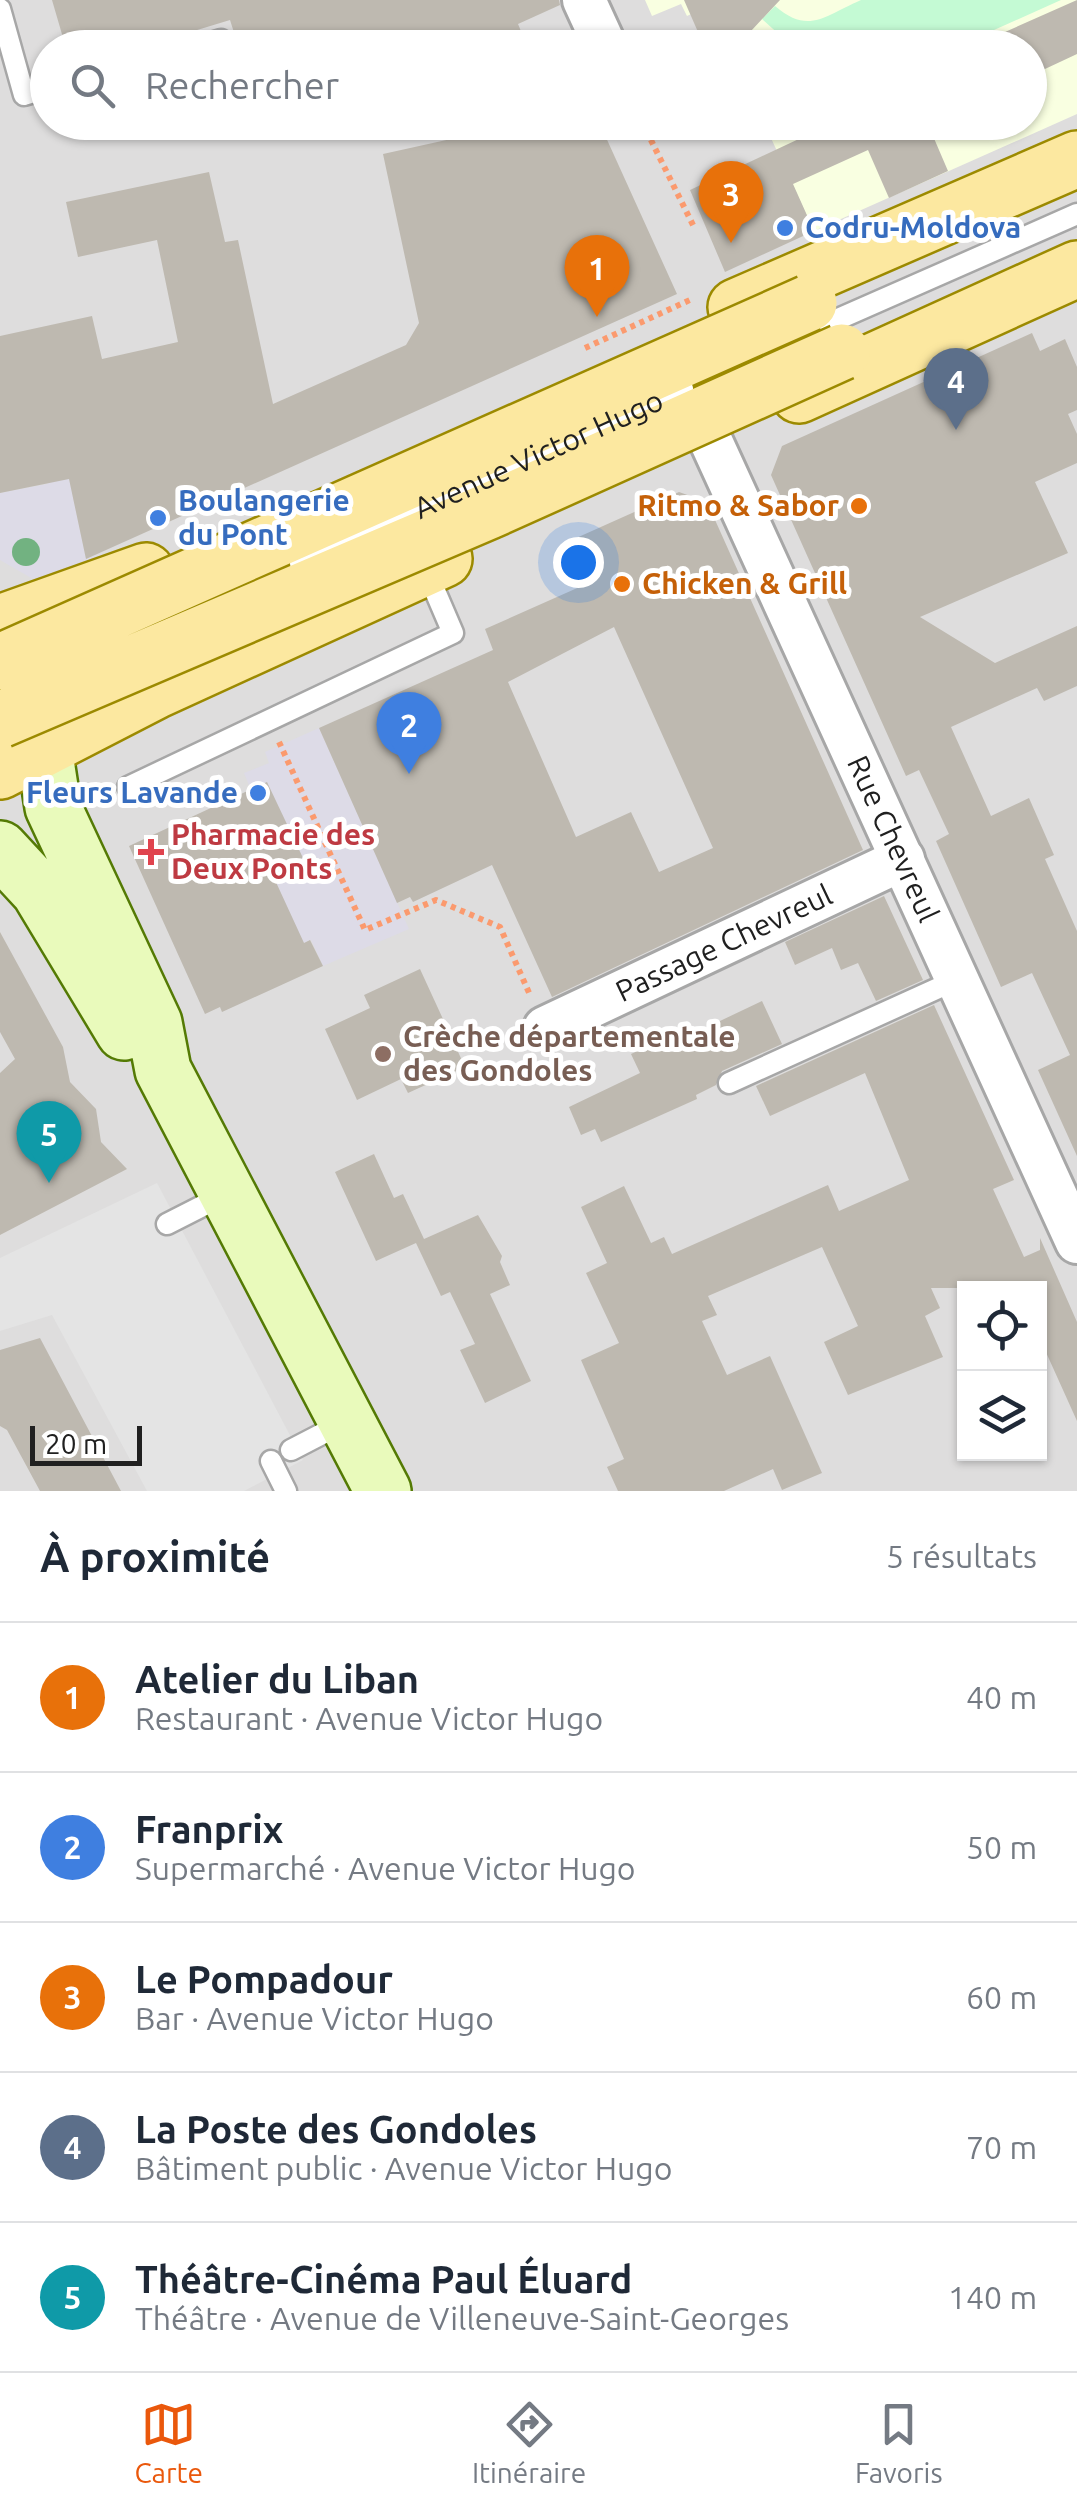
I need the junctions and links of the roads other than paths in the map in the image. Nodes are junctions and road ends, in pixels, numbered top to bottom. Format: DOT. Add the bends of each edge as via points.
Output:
graph roads {
  1 [pos="584,0"];
  2 [pos="0,9"];
  3 [pos="598,30"];
  4 [pos="30,92"];
  5 [pos="1077,159"];
  6 [pos="966,209"];
  7 [pos="1077,214"];
  8 [pos="1077,268"];
  9 [pos="972,315"];
  10 [pos="818,329"];
  11 [pos="712,376"];
  12 [pos="709,437"];
  13 [pos="425,568"];
  14 [pos="278,572"];
  15 [pos="0,626"];
  16 [pos="22,666"];
  17 [pos="14,746"];
  18 [pos="128,787"];
  19 [pos="0,849"];
  20 [pos="902,859"];
  21 [pos="956,980"];
  22 [pos="545,1028"];
  23 [pos="163,1070"];
  24 [pos="729,1083"];
  25 [pos="228,1194"];
  26 [pos="166,1224"];
  27 [pos="1077,1242"];
  28 [pos="347,1421"];
  29 [pos="291,1450"];
  30 [pos="271,1461"];
  31 [pos="286,1491"];
  32 [pos="383,1491"];
  1 -- 3 [label="street"];
  2 -- 4 [label="lane" via="24,94"];
  5 -- 6 [label="main road, Avenue Victor Hugo"];
  6 -- 10 [label="main road, Avenue Victor Hugo"];
  6 -- 15 [label="main road, Avenue Victor Hugo" via="244,530"];
  7 -- 10 [label="lane, Avenue Victor Hugo"];
  8 -- 9 [label="main road, Avenue Victor Hugo"];
  9 -- 10 [label="main road, Avenue Victor Hugo"];
  9 -- 12 [label="main road, Avenue Victor Hugo"];
  10 -- 16 [label="main road, Avenue Victor Hugo, bridge"];
  10 -- 17 [label="main road, Avenue Victor Hugo, bridge" via="489,512"];
  11 -- 14 [label="lane, Avenue Victor Hugo, bridge"];
  12 -- 13 [label="main road, Avenue Victor Hugo"];
  12 -- 20 [label="street, Rue Chevreul"];
  13 -- 17 [label="main road, Avenue Victor Hugo" via="155,691"];
  13 -- 18 [label="lane" via="452,633"];
  15 -- 16 [label="lane" via="28,636"];
  16 -- 17 [label="main road"];
  17 -- 23 [label="main road" via="53,807 154,1023"];
  19 -- 23 [label="main road" via="39,891 126,1034"];
  20 -- 21 [label="street, Rue Chevreul"];
  20 -- 22 [label="street, Passage Chevreul"];
  21 -- 24 [label="lane"];
  21 -- 27 [label="street, Rue Chevreul"];
  23 -- 25 [label="main road"];
  25 -- 26 [label="lane"];
  25 -- 28 [label="main road"];
  28 -- 29 [label="lane"];
  28 -- 32 [label="main road"];
  30 -- 31 [label="lane"];
}
